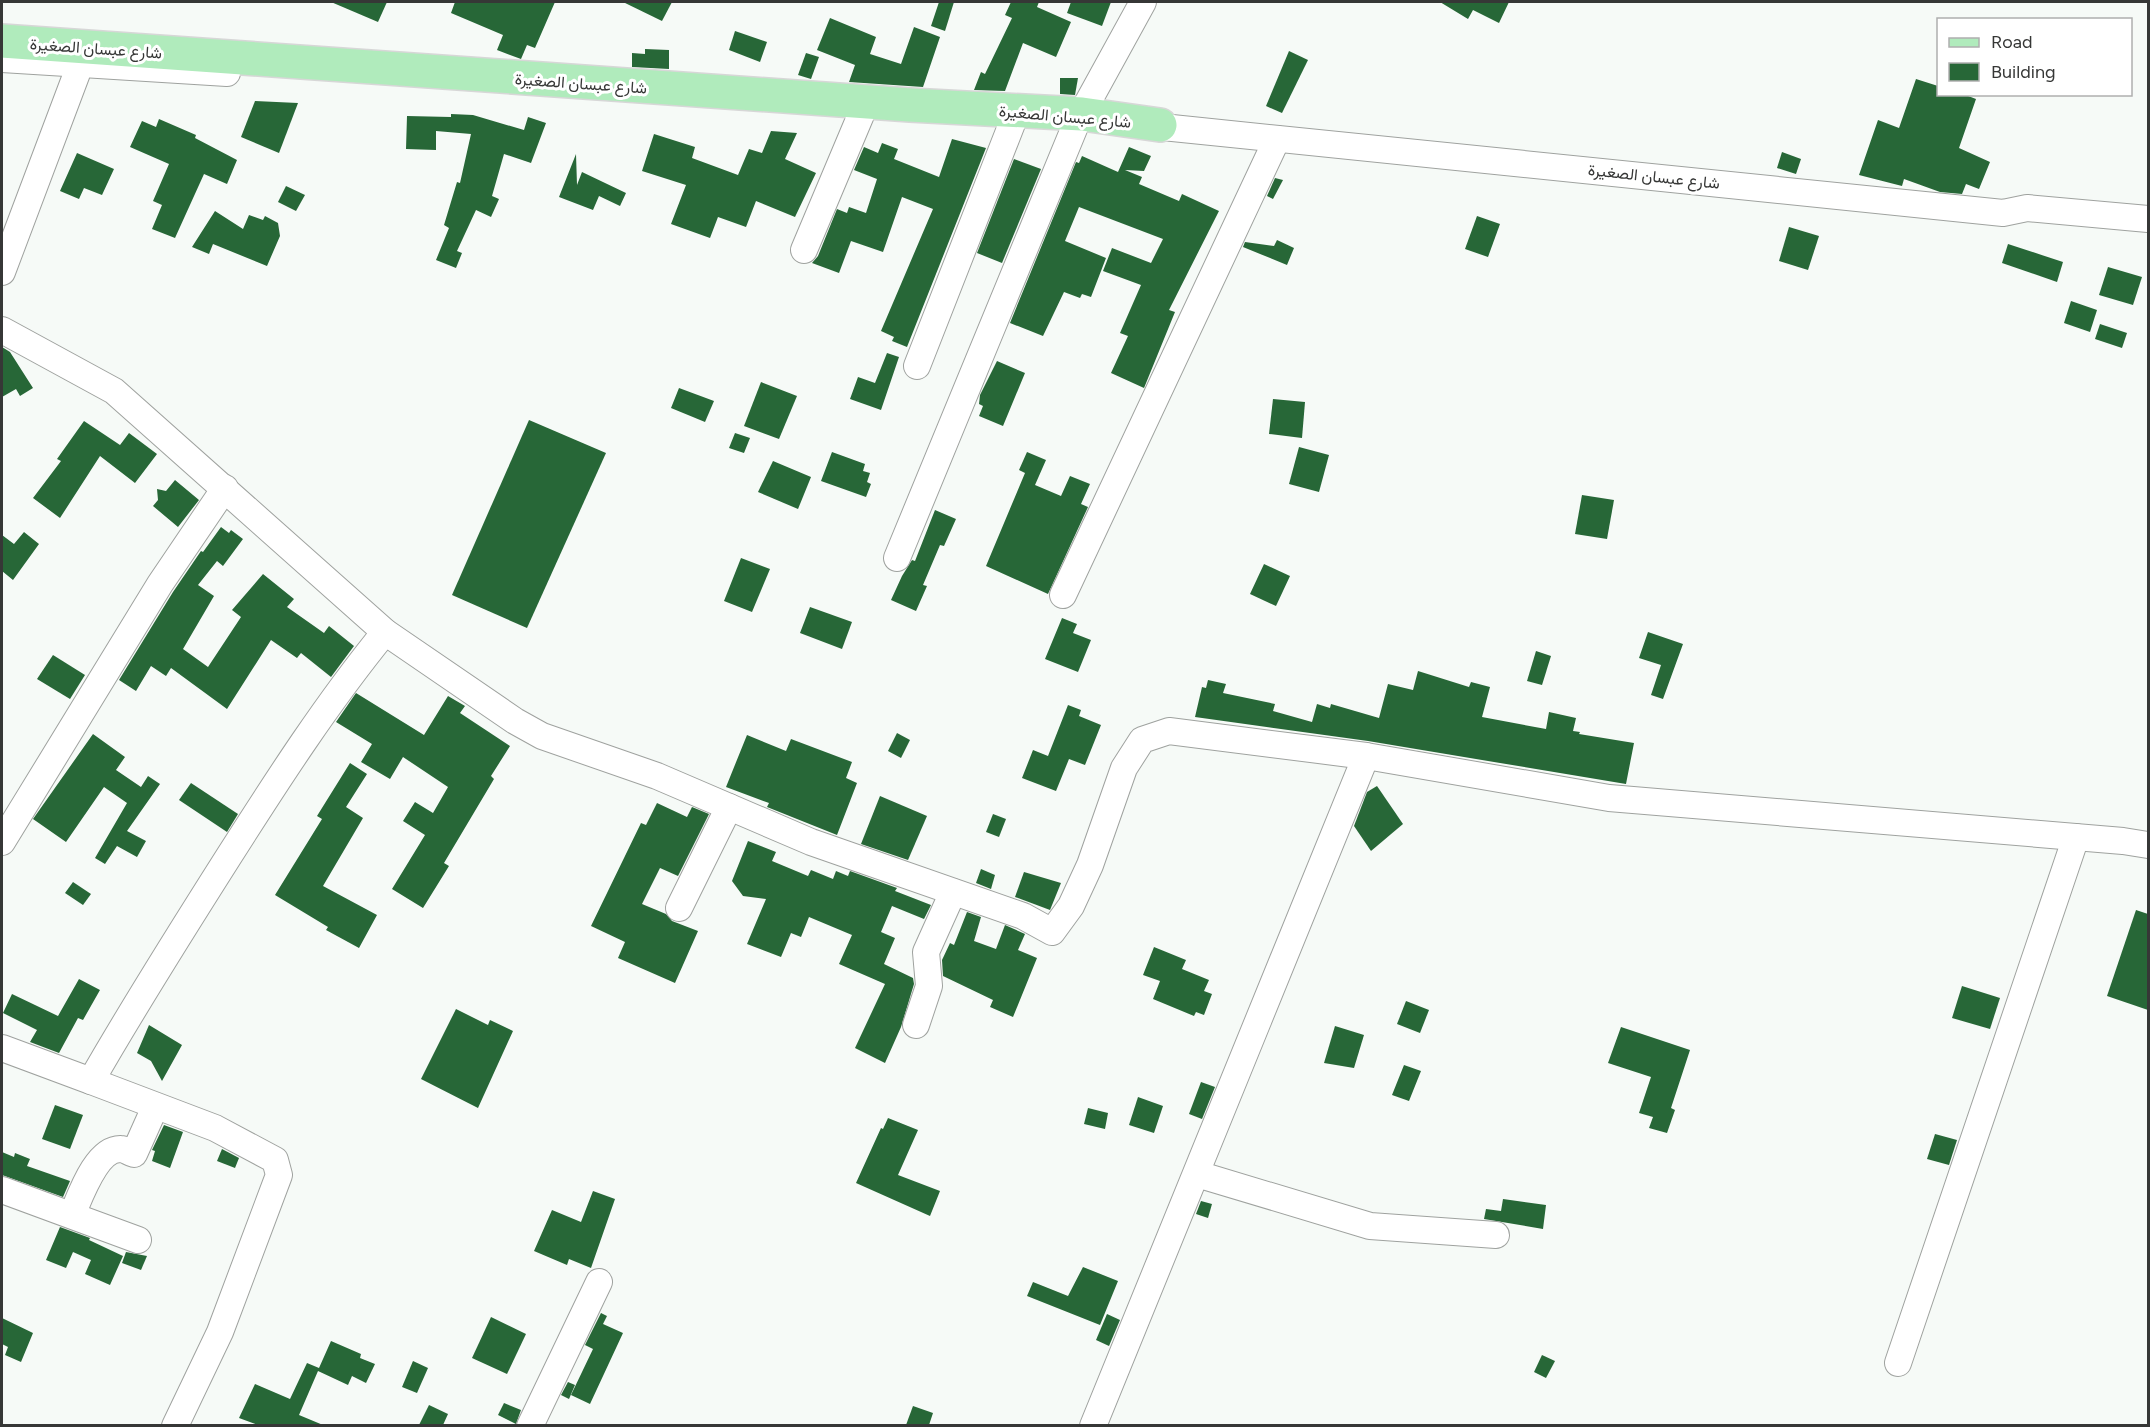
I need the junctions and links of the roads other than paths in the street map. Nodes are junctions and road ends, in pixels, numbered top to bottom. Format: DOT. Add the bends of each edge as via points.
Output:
graph roads {
  1 [pos="1143,2"];
  2 [pos="2,41"];
  3 [pos="2,59"];
  4 [pos="80,65"];
  5 [pos="863,110"];
  6 [pos="1079,119"];
  7 [pos="1013,121"];
  8 [pos="1160,125"];
  9 [pos="1277,139"];
  10 [pos="2148,219"];
  11 [pos="804,250"];
  12 [pos="2,272"];
  13 [pos="2,330"];
  14 [pos="917,366"];
  15 [pos="225,489"];
  16 [pos="897,558"];
  17 [pos="1063,595"];
  18 [pos="385,632"];
  19 [pos="1366,756"];
  20 [pos="729,807"];
  21 [pos="2076,837"];
  22 [pos="2,842"];
  23 [pos="2148,845"];
  24 [pos="953,892"];
  25 [pos="680,908"];
  26 [pos="916,1025"];
  27 [pos="2,1048"];
  28 [pos="91,1081"];
  29 [pos="155,1107"];
  30 [pos="1197,1174"];
  31 [pos="2,1190"];
  32 [pos="72,1215"];
  33 [pos="1496,1235"];
  34 [pos="138,1240"];
  35 [pos="599,1282"];
  36 [pos="1898,1363"];
  37 [pos="175,1425"];
  38 [pos="530,1425"];
  39 [pos="1093,1425"];
  1 -- 6 [label="street"];
  2 -- 6 [label="main road, شارع عبسان الصغيرة"];
  3 -- 4 [label="street, شارع عبسان الصغيرة"];
  4 -- 5 [label="street, شارع عبسان الصغيرة"];
  4 -- 12 [label="street"];
  5 -- 7 [label="street, شارع عبسان الصغيرة"];
  5 -- 11 [label="street"];
  6 -- 7 [label="street, شارع عبسان الصغيرة"];
  6 -- 8 [label="main road, شارع عبسان الصغيرة"];
  6 -- 16 [label="street"];
  7 -- 14 [label="street"];
  8 -- 9 [label="street, شارع عبسان الصغيرة"];
  9 -- 10 [label="street, شارع عبسان الصغيرة" via="2002,213 2027,208"];
  9 -- 17 [label="street"];
  13 -- 15 [label="street" via="114,391"];
  15 -- 18 [label="street"];
  15 -- 22 [label="street" via="160,584"];
  18 -- 20 [label="street" via="542,736 657,776"];
  18 -- 28 [label="street" via="289,761 146,986"];
  19 -- 21 [label="street" via="1609,798"];
  19 -- 24 [label="street" via="1169,730 1142,740 1124,768 1090,864 1071,906 1052,932 1023,916"];
  19 -- 30 [label="street"];
  20 -- 24 [label="street" via="811,842"];
  20 -- 25 [label="street"];
  21 -- 23 [label="street"];
  21 -- 36 [label="street"];
  24 -- 26 [label="street" via="926,952 929,986"];
  27 -- 28 [label="street"];
  28 -- 29 [label="street"];
  29 -- 32 [label="street" via="134,1154 120,1149 106,1154 91,1172"];
  29 -- 37 [label="street" via="215,1128 275,1160 279,1175 220,1332"];
  30 -- 33 [label="street" via="1370,1226"];
  30 -- 39 [label="street"];
  31 -- 32 [label="street"];
  32 -- 34 [label="street"];
  35 -- 38 [label="street"];
}
